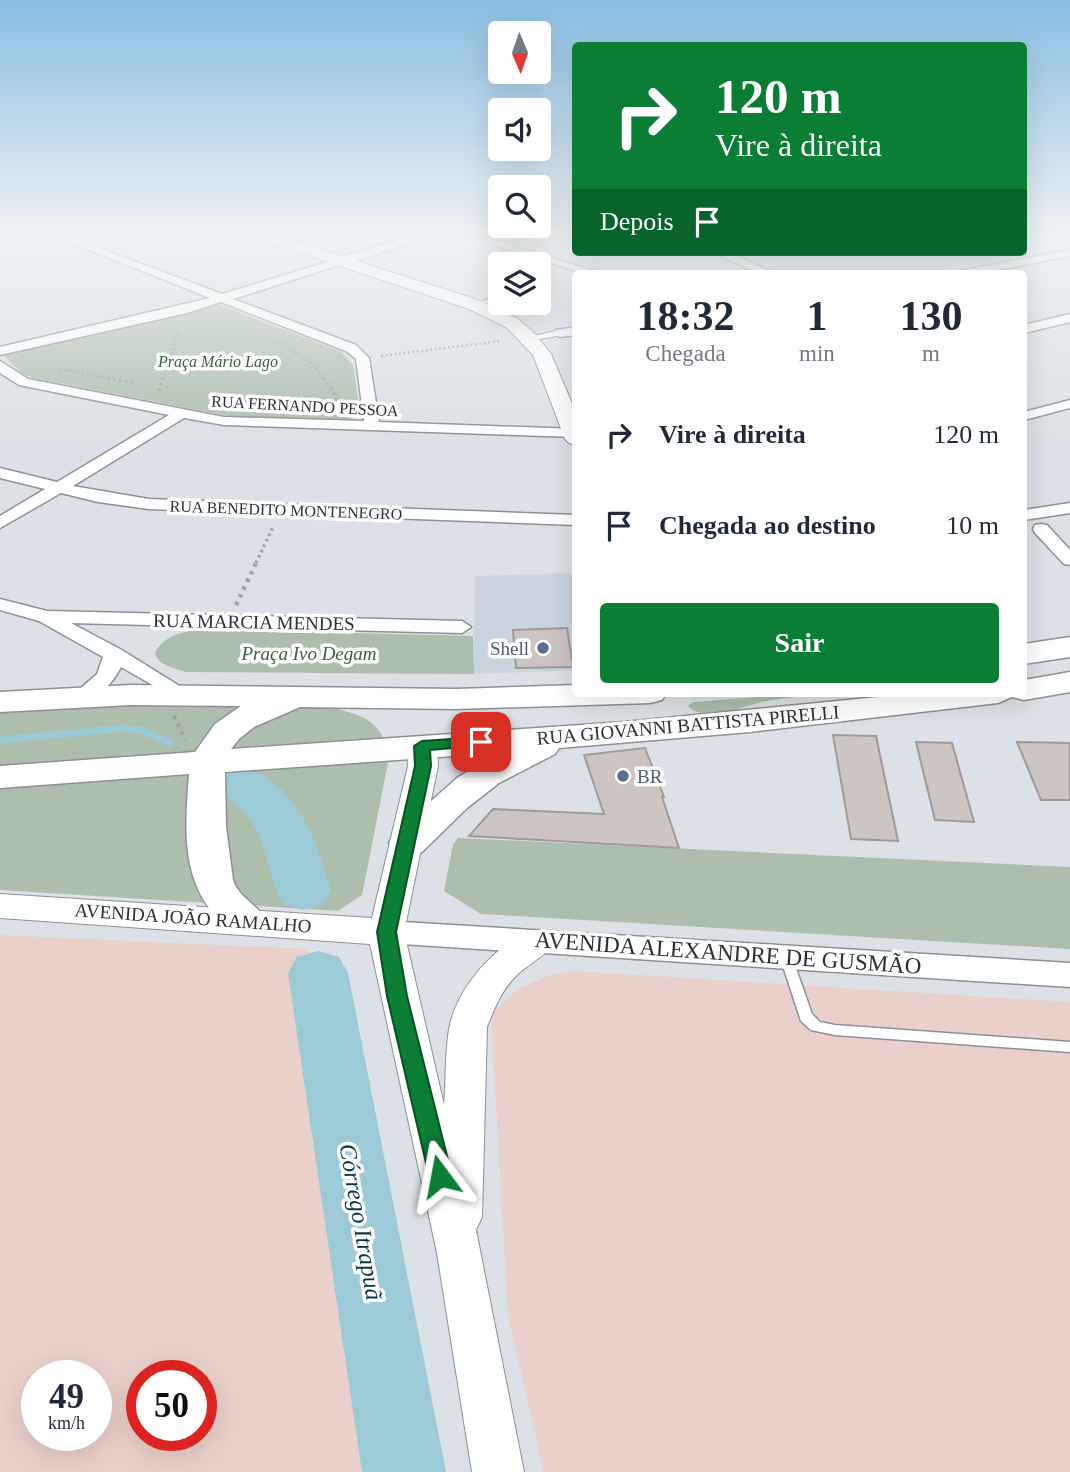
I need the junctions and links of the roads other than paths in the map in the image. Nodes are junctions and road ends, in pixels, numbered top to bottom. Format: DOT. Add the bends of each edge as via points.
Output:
graph roads {
  1 [pos="199,305"];
  2 [pos="238,305"];
  3 [pos="475,305"];
  4 [pos="1070,318"];
  5 [pos="1027,328"];
  6 [pos="572,332"];
  7 [pos="560,333"];
  8 [pos="529,338"];
  9 [pos="0,351"];
  10 [pos="0,365"];
  11 [pos="1070,404"];
  12 [pos="179,415"];
  13 [pos="1027,415"];
  14 [pos="372,422"];
  15 [pos="572,428"];
  16 [pos="572,435"];
  17 [pos="0,473"];
  18 [pos="59,488"];
  19 [pos="1070,508"];
  20 [pos="1027,514"];
  21 [pos="1027,516"];
  22 [pos="572,520"];
  23 [pos="0,523"];
  24 [pos="1041,529"];
  25 [pos="1070,560"];
  26 [pos="0,604"];
  27 [pos="46,617"];
  28 [pos="462,627"];
  29 [pos="113,653"];
  30 [pos="1070,682"];
  31 [pos="1027,689"];
  32 [pos="176,695"];
  33 [pos="82,696"];
  34 [pos="310,696"];
  35 [pos="380,697"];
  36 [pos="572,697"];
  37 [pos="662,697"];
  38 [pos="856,697"];
  39 [pos="964,697"];
  40 [pos="0,702"];
  41 [pos="793,717"];
  42 [pos="699,724"];
  43 [pos="575,735"];
  44 [pos="422,746"];
  45 [pos="213,753"];
  46 [pos="0,777"];
  47 [pos="408,843"];
  48 [pos="0,906"];
  49 [pos="246,920"];
  50 [pos="386,932"];
  51 [pos="537,942"];
  52 [pos="786,957"];
  53 [pos="1070,975"];
  54 [pos="1070,1047"];
  55 [pos="458,1252"];
  56 [pos="498,1472"];
  1 -- 9 [label="street"];
  2 -- 14 [label="street" via="351,348 362,358"];
  3 -- 8 [label="main road" via="512,323"];
  4 -- 5 [label="street"];
  6 -- 7 [label="street"];
  7 -- 8 [label="street"];
  8 -- 15 [label="main road" via="541,354"];
  10 -- 12 [label="street, RUA FERNANDO PESSOA" via="24,382"];
  11 -- 13 [label="street"];
  12 -- 14 [label="street, RUA FERNANDO PESSOA" via="231,422"];
  12 -- 18 [label="street"];
  14 -- 16 [label="street, RUA FERNANDO PESSOA"];
  17 -- 18 [label="street, RUA BENEDITO MONTENEGRO"];
  18 -- 22 [label="street, RUA BENEDITO MONTENEGRO" via="149,504"];
  18 -- 23 [label="street"];
  19 -- 20 [label="street"];
  21 -- 24 [label="street"];
  24 -- 25 [label="street"];
  26 -- 27 [label="street"];
  27 -- 28 [label="street, RUA MARCIA MENDES"];
  27 -- 29 [label="street"];
  29 -- 32 [label="street"];
  29 -- 33 [label="street" via="108,676"];
  30 -- 31 [label="highway"];
  32 -- 33 [label="highway, RUA GIOVANNI BATTISTA PIRELLI"];
  32 -- 34 [label="highway, RUA GIOVANNI BATTISTA PIRELLI"];
  33 -- 40 [label="highway, RUA GIOVANNI BATTISTA PIRELLI"];
  34 -- 35 [label="highway, RUA GIOVANNI BATTISTA PIRELLI"];
  34 -- 45 [label="highway" via="251,715 223,735"];
  35 -- 36 [label="highway, RUA GIOVANNI BATTISTA PIRELLI"];
  35 -- 44 [label="highway" via="414,725"];
  37 -- 42 [label="highway" via="672,709"];
  38 -- 41 [label="highway" via="829,700"];
  39 -- 41 [label="highway, RUA GIOVANNI BATTISTA PIRELLI"];
  41 -- 42 [label="highway, RUA GIOVANNI BATTISTA PIRELLI"];
  42 -- 43 [label="highway, RUA GIOVANNI BATTISTA PIRELLI"];
  43 -- 44 [label="highway, RUA GIOVANNI BATTISTA PIRELLI"];
  43 -- 47 [label="highway" via="532,750 480,778"];
  44 -- 45 [label="highway, RUA GIOVANNI BATTISTA PIRELLI"];
  44 -- 47 [label="main road" via="423,766"];
  45 -- 46 [label="highway"];
  45 -- 49 [label="highway" via="206,778 210,871 216,889"];
  47 -- 50 [label="main road"];
  48 -- 49 [label="main road, AVENIDA JOÃO RAMALHO"];
  49 -- 50 [label="main road, AVENIDA JOÃO RAMALHO"];
  50 -- 51 [label="street, AVENIDA ALEXANDRE DE GUSMÃO"];
  50 -- 55 [label="main road"];
  51 -- 52 [label="street, AVENIDA ALEXANDRE DE GUSMÃO"];
  51 -- 55 [label="main road" via="492,980 468,1027"];
  52 -- 53 [label="street, AVENIDA ALEXANDRE DE GUSMÃO"];
  52 -- 54 [label="lane" via="806,1017 816,1026"];
  55 -- 56 [label="main road"];
}
